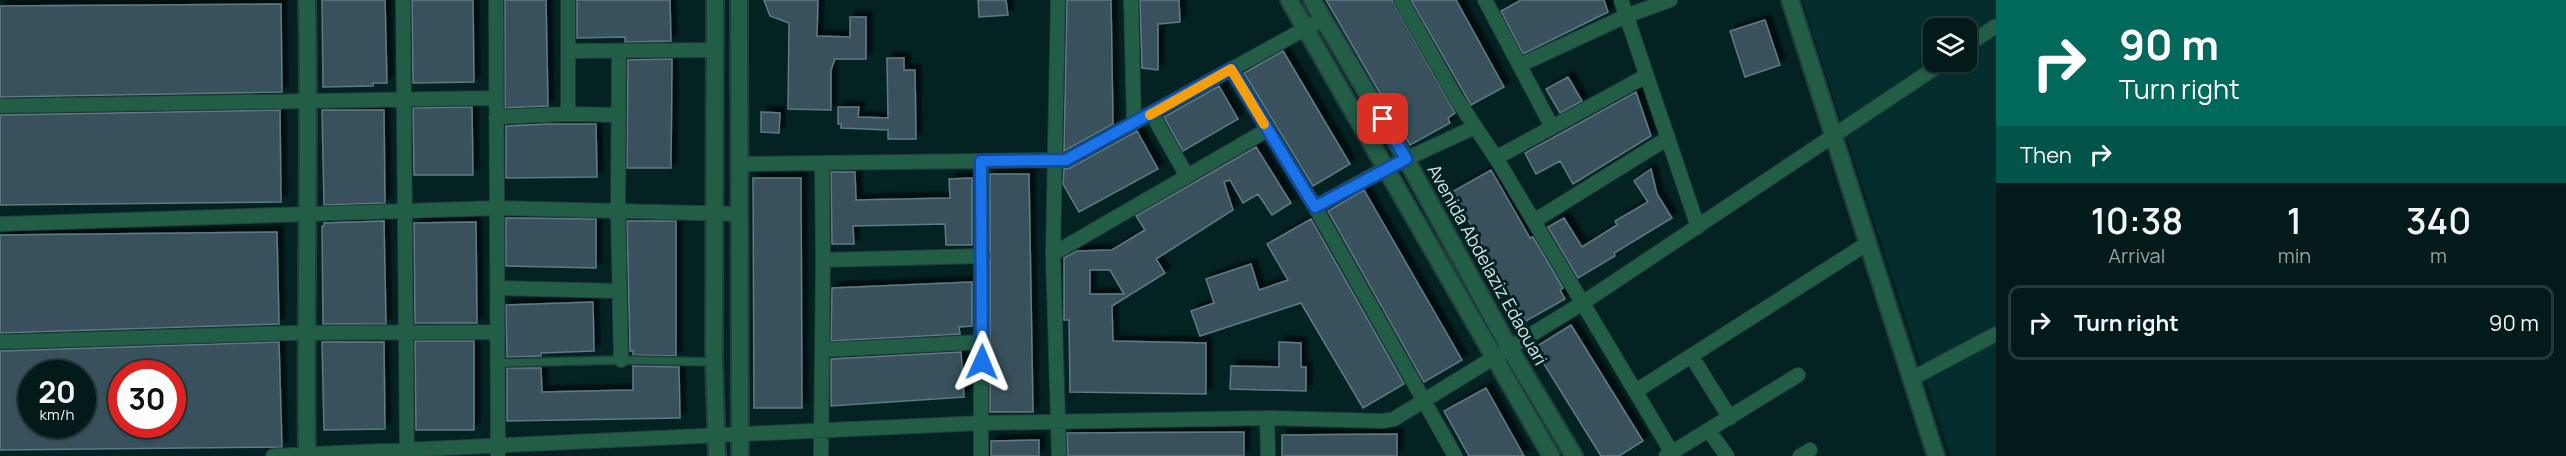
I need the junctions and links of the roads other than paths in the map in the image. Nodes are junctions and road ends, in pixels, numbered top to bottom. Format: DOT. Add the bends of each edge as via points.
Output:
graph roads {
  1 [pos="307,0"];
  2 [pos="403,0"];
  3 [pos="496,0"];
  4 [pos="568,0"];
  5 [pos="715,0"];
  6 [pos="739,0"];
  7 [pos="1058,0"];
  8 [pos="1131,0"];
  9 [pos="1289,0"];
  10 [pos="1312,0"];
  11 [pos="1401,0"];
  12 [pos="1485,0"];
  13 [pos="1621,0"];
  14 [pos="1670,0"];
  15 [pos="1790,0"];
  16 [pos="1626,16"];
  17 [pos="1323,20"];
  18 [pos="1996,26"];
  19 [pos="1306,28"];
  20 [pos="1977,39"];
  21 [pos="715,50"];
  22 [pos="569,51"];
  23 [pos="619,52"];
  24 [pos="1520,65"];
  25 [pos="1231,69"];
  26 [pos="1929,72"];
  27 [pos="1646,76"];
  28 [pos="496,98"];
  29 [pos="404,100"];
  30 [pos="309,102"];
  31 [pos="0,106"];
  32 [pos="568,114"];
  33 [pos="1152,114"];
  34 [pos="619,116"];
  35 [pos="496,117"];
  36 [pos="1134,123"];
  37 [pos="1475,127"];
  38 [pos="1552,127"];
  39 [pos="1267,130"];
  40 [pos="1834,137"];
  41 [pos="1668,138"];
  42 [pos="1496,158"];
  43 [pos="1406,159"];
  44 [pos="981,161"];
  45 [pos="1054,161"];
  46 [pos="822,163"];
  47 [pos="739,164"];
  48 [pos="1384,169"];
  49 [pos="1187,176"];
  50 [pos="1315,207"];
  51 [pos="497,208"];
  52 [pos="618,209"];
  53 [pos="405,210"];
  54 [pos="308,214"];
  55 [pos="716,214"];
  56 [pos="738,214"];
  57 [pos="1534,221"];
  58 [pos="0,224"];
  59 [pos="1698,227"];
  60 [pos="1868,243"];
  61 [pos="1053,254"];
  62 [pos="982,256"];
  63 [pos="823,260"];
  64 [pos="498,288"];
  65 [pos="619,291"];
  66 [pos="1581,304"];
  67 [pos="406,332"];
  68 [pos="498,332"];
  69 [pos="306,333"];
  70 [pos="1996,334"];
  71 [pos="0,342"];
  72 [pos="982,342"];
  73 [pos="1510,349"];
  74 [pos="822,350"];
  75 [pos="1692,357"];
  76 [pos="1494,359"];
  77 [pos="621,360"];
  78 [pos="714,362"];
  79 [pos="498,363"];
  80 [pos="1798,375"];
  81 [pos="1911,379"];
  82 [pos="1636,391"];
  83 [pos="1425,401"];
  84 [pos="1267,418"];
  85 [pos="1730,418"];
  86 [pos="1059,421"];
  87 [pos="981,423"];
  88 [pos="820,430"];
  89 [pos="1709,431"];
  90 [pos="717,434"];
  91 [pos="740,435"];
  92 [pos="590,441"];
  93 [pos="498,450"];
  94 [pos="407,453"];
  95 [pos="307,455"];
  96 [pos="1671,455"];
  97 [pos="273,456"];
  98 [pos="590,456"];
  99 [pos="717,456"];
  100 [pos="740,456"];
  101 [pos="820,456"];
  102 [pos="981,456"];
  103 [pos="1059,456"];
  104 [pos="1268,456"];
  105 [pos="1455,456"];
  106 [pos="1551,456"];
  107 [pos="1574,456"];
  108 [pos="1727,456"];
  109 [pos="1936,456"];
  1 -- 30 [label="street"];
  2 -- 29 [label="street"];
  3 -- 28 [label="street"];
  4 -- 22 [label="street"];
  5 -- 21 [label="street"];
  6 -- 47 [label="street"];
  7 -- 45 [label="street"];
  8 -- 36 [label="street"];
  9 -- 19 [label="street"];
  10 -- 17 [label="street, Avenida Abdelaziz Edaouari"];
  11 -- 37 [label="street"];
  12 -- 24 [label="street"];
  13 -- 16 [label="street"];
  14 -- 16 [label="street"];
  15 -- 40 [label="street"];
  16 -- 24 [label="street"];
  16 -- 27 [label="street"];
  17 -- 19 [label="street"];
  17 -- 43 [label="street, Avenida Abdelaziz Edaouari"];
  18 -- 20 [label="street"];
  19 -- 25 [label="street"];
  19 -- 48 [label="street"];
  21 -- 23 [label="street"];
  21 -- 55 [label="street"];
  22 -- 23 [label="street"];
  22 -- 32 [label="street"];
  23 -- 34 [label="street"];
  24 -- 38 [label="street"];
  25 -- 33 [label="street"];
  25 -- 39 [label="street"];
  26 -- 40 [label="street"];
  27 -- 38 [label="street"];
  27 -- 41 [label="street"];
  28 -- 29 [label="street"];
  28 -- 35 [label="street"];
  29 -- 30 [label="street"];
  29 -- 53 [label="street"];
  30 -- 31 [label="street"];
  30 -- 54 [label="street"];
  32 -- 34 [label="street"];
  32 -- 35 [label="street"];
  33 -- 36 [label="street"];
  33 -- 49 [label="street"];
  34 -- 52 [label="street"];
  35 -- 51 [label="street"];
  36 -- 45 [label="street" via="1072,158"];
  37 -- 42 [label="street"];
  37 -- 43 [label="street"];
  38 -- 42 [label="street"];
  39 -- 49 [label="street"];
  39 -- 50 [label="street"];
  40 -- 59 [label="street"];
  40 -- 60 [label="street"];
  41 -- 57 [label="street"];
  41 -- 59 [label="street"];
  42 -- 57 [label="street"];
  43 -- 48 [label="street"];
  43 -- 73 [label="street, Avenida Abdelaziz Edaouari"];
  44 -- 45 [label="street"];
  44 -- 46 [label="street"];
  44 -- 62 [label="street"];
  45 -- 61 [label="street"];
  46 -- 47 [label="street"];
  46 -- 63 [label="street"];
  47 -- 56 [label="street"];
  48 -- 50 [label="street"];
  48 -- 76 [label="street"];
  49 -- 61 [label="street"];
  50 -- 83 [label="street"];
  51 -- 52 [label="street"];
  51 -- 53 [label="street"];
  51 -- 64 [label="street"];
  52 -- 55 [label="street"];
  52 -- 65 [label="street"];
  53 -- 54 [label="street"];
  53 -- 67 [label="street"];
  54 -- 58 [label="street"];
  54 -- 69 [label="street"];
  55 -- 56 [label="street"];
  55 -- 78 [label="street"];
  56 -- 91 [label="street"];
  57 -- 66 [label="street"];
  59 -- 66 [label="street"];
  60 -- 75 [label="street"];
  60 -- 81 [label="street"];
  61 -- 86 [label="street"];
  62 -- 63 [label="street"];
  62 -- 72 [label="street"];
  63 -- 74 [label="street"];
  64 -- 65 [label="street"];
  64 -- 68 [label="street"];
  65 -- 77 [label="street"];
  66 -- 73 [label="street"];
  66 -- 82 [label="street"];
  67 -- 68 [label="street"];
  67 -- 69 [label="street"];
  67 -- 94 [label="street"];
  68 -- 79 [label="street"];
  69 -- 71 [label="street"];
  69 -- 95 [label="street"];
  70 -- 81 [label="street"];
  72 -- 74 [label="street"];
  72 -- 87 [label="street"];
  73 -- 76 [label="street"];
  73 -- 107 [label="street, Avenida Abdelaziz Edaouari"];
  74 -- 88 [label="street"];
  75 -- 82 [label="street"];
  75 -- 85 [label="street"];
  76 -- 83 [label="street"];
  76 -- 106 [label="street"];
  77 -- 78 [label="lane"];
  77 -- 79 [label="lane"];
  78 -- 90 [label="street"];
  79 -- 93 [label="street"];
  80 -- 85 [label="street"];
  81 -- 109 [label="street"];
  82 -- 96 [label="street"];
  83 -- 84 [label="street" via="1383,421"];
  83 -- 105 [label="street"];
  84 -- 86 [label="street"];
  84 -- 104 [label="street"];
  85 -- 89 [label="street"];
  86 -- 87 [label="street"];
  86 -- 103 [label="street"];
  87 -- 88 [label="street"];
  87 -- 102 [label="street"];
  88 -- 91 [label="street"];
  88 -- 101 [label="street"];
  89 -- 96 [label="street"];
  89 -- 108 [label="street"];
  90 -- 91 [label="street"];
  90 -- 92 [label="street"];
  90 -- 99 [label="street"];
  91 -- 100 [label="street"];
  92 -- 93 [label="street"];
  92 -- 98 [label="street"];
  93 -- 94 [label="street"];
  94 -- 95 [label="street"];
  95 -- 97 [label="street"];
}
